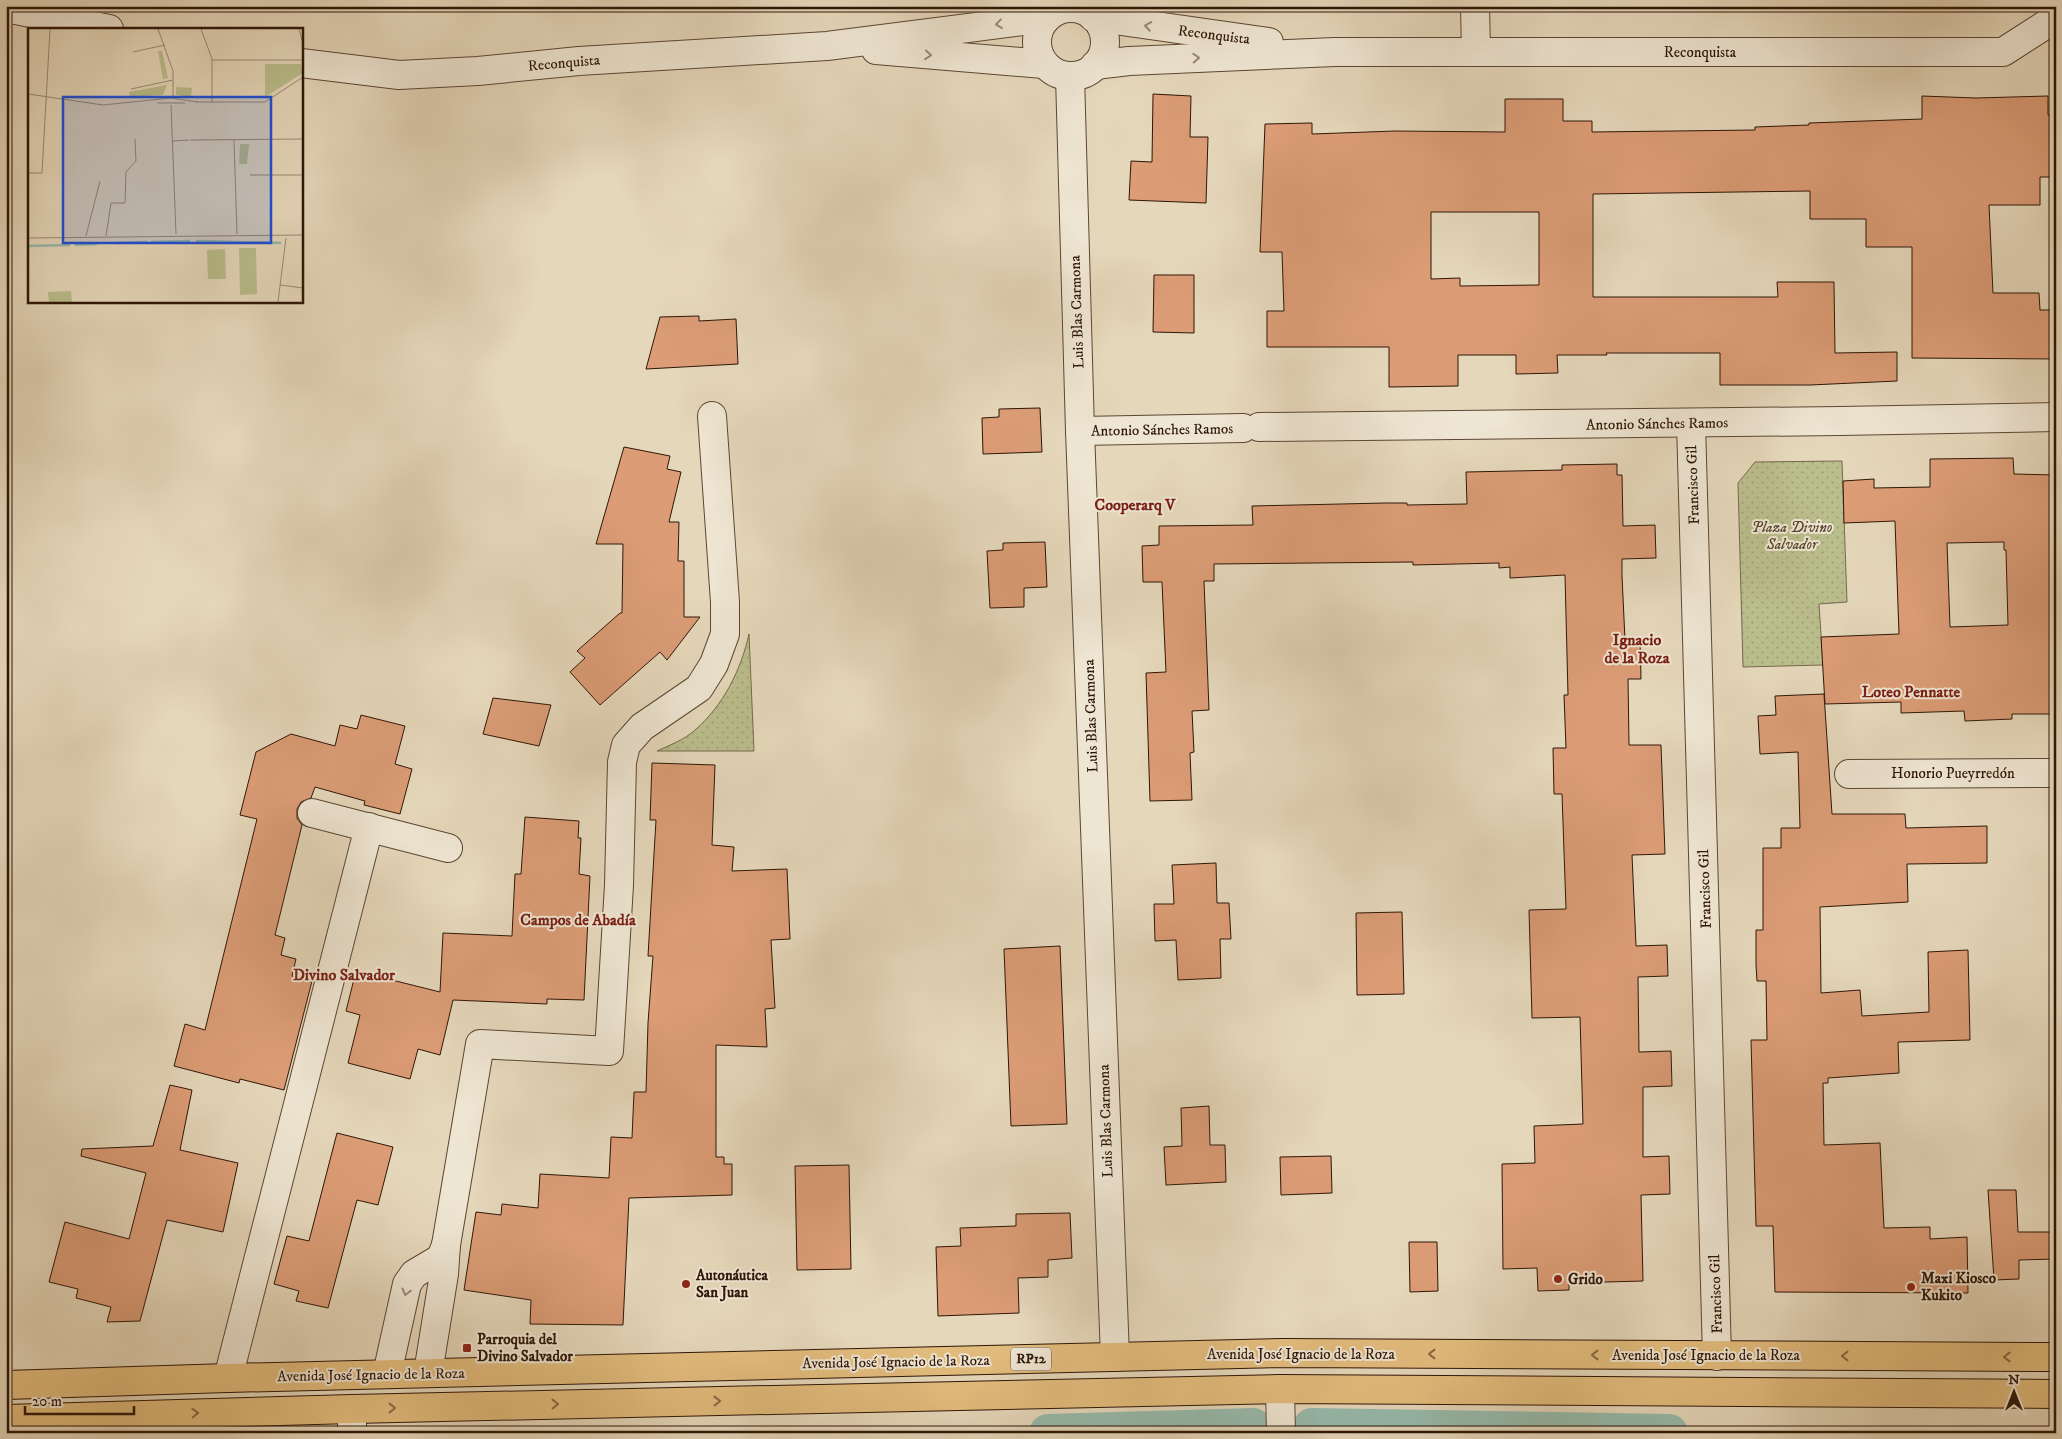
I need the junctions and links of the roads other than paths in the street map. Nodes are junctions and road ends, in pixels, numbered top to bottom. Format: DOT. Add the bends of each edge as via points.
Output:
graph roads {
  1 [pos="1475,6"];
  2 [pos="6,8"];
  3 [pos="1055,12"];
  4 [pos="1090,12"];
  5 [pos="2056,18"];
  6 [pos="104,28"];
  7 [pos="827,46"];
  8 [pos="1334,52"];
  9 [pos="1476,52"];
  10 [pos="302,63"];
  11 [pos="1044,64"];
  12 [pos="1095,65"];
  13 [pos="1070,76"];
  14 [pos="712,416"];
  15 [pos="2056,417"];
  16 [pos="1691,423"];
  17 [pos="1080,431"];
  18 [pos="2056,773"];
  19 [pos="1850,774"];
  20 [pos="312,813"];
  21 [pos="369,827"];
  22 [pos="448,848"];
  23 [pos="446,1244"];
  24 [pos="1717,1356"];
  25 [pos="1115,1357"];
  26 [pos="2056,1357"];
  27 [pos="428,1373"];
  28 [pos="387,1374"];
  29 [pos="228,1378"];
  30 [pos="6,1385"];
  31 [pos="1280,1389"];
  32 [pos="2056,1394"];
  33 [pos="6,1418"];
  34 [pos="352,1421"];
  35 [pos="1281,1431"];
  1 -- 9 [label="street"];
  2 -- 6 [label="street"];
  3 -- 4 [label="street" via="1068,8"];
  3 -- 7 [label="street, Reconquista, one-way"];
  3 -- 11 [label="street" via="1040,28 1037,40"];
  8 -- 4 [label="street, Reconquista, one-way"];
  4 -- 12 [label="street" via="1100,25 1104,40 1102,57"];
  5 -- 9 [label="street, Reconquista" via="2003,52"];
  7 -- 10 [label="street, Reconquista" via="399,75"];
  7 -- 11 [label="street, Reconquista, one-way"];
  8 -- 9 [label="street, Reconquista"];
  12 -- 8 [label="street, Reconquista, one-way"];
  11 -- 13 [label="street" via="1060,75"];
  12 -- 13 [label="street" via="1088,71"];
  13 -- 17 [label="street, Luis Blas Carmona"];
  14 -- 23 [label="street" via="725,634 714,664 699,688 642,727 626,745 622,762 609,1051 480,1044"];
  15 -- 16 [label="street, Antonio Sánches Ramos"];
  16 -- 17 [label="street, Antonio Sánches Ramos"];
  16 -- 24 [label="street, Francisco Gil"];
  17 -- 25 [label="street, Luis Blas Carmona"];
  18 -- 19 [label="street, Honorio Pueyrredón"];
  20 -- 21 [label="street"];
  21 -- 22 [label="street"];
  21 -- 29 [label="street"];
  23 -- 27 [label="street"];
  23 -- 28 [label="street, one-way" via="441,1258 414,1274 408,1284"];
  24 -- 25 [label="main road, Avenida José Ignacio de la Roza / RP12, one-way" via="1282,1352"];
  26 -- 24 [label="main road, Avenida José Ignacio de la Roza / RP12, one-way"];
  25 -- 27 [label="main road, Avenida José Ignacio de la Roza / RP12"];
  27 -- 28 [label="main road, Avenida José Ignacio de la Roza / RP12"];
  28 -- 29 [label="main road, Avenida José Ignacio de la Roza / RP12"];
  29 -- 30 [label="main road, Avenida José Ignacio de la Roza / RP12"];
  31 -- 32 [label="main road"];
  34 -- 31 [label="main road, one-way"];
  31 -- 35 [label="street"];
  33 -- 34 [label="main road, one-way"];
}
